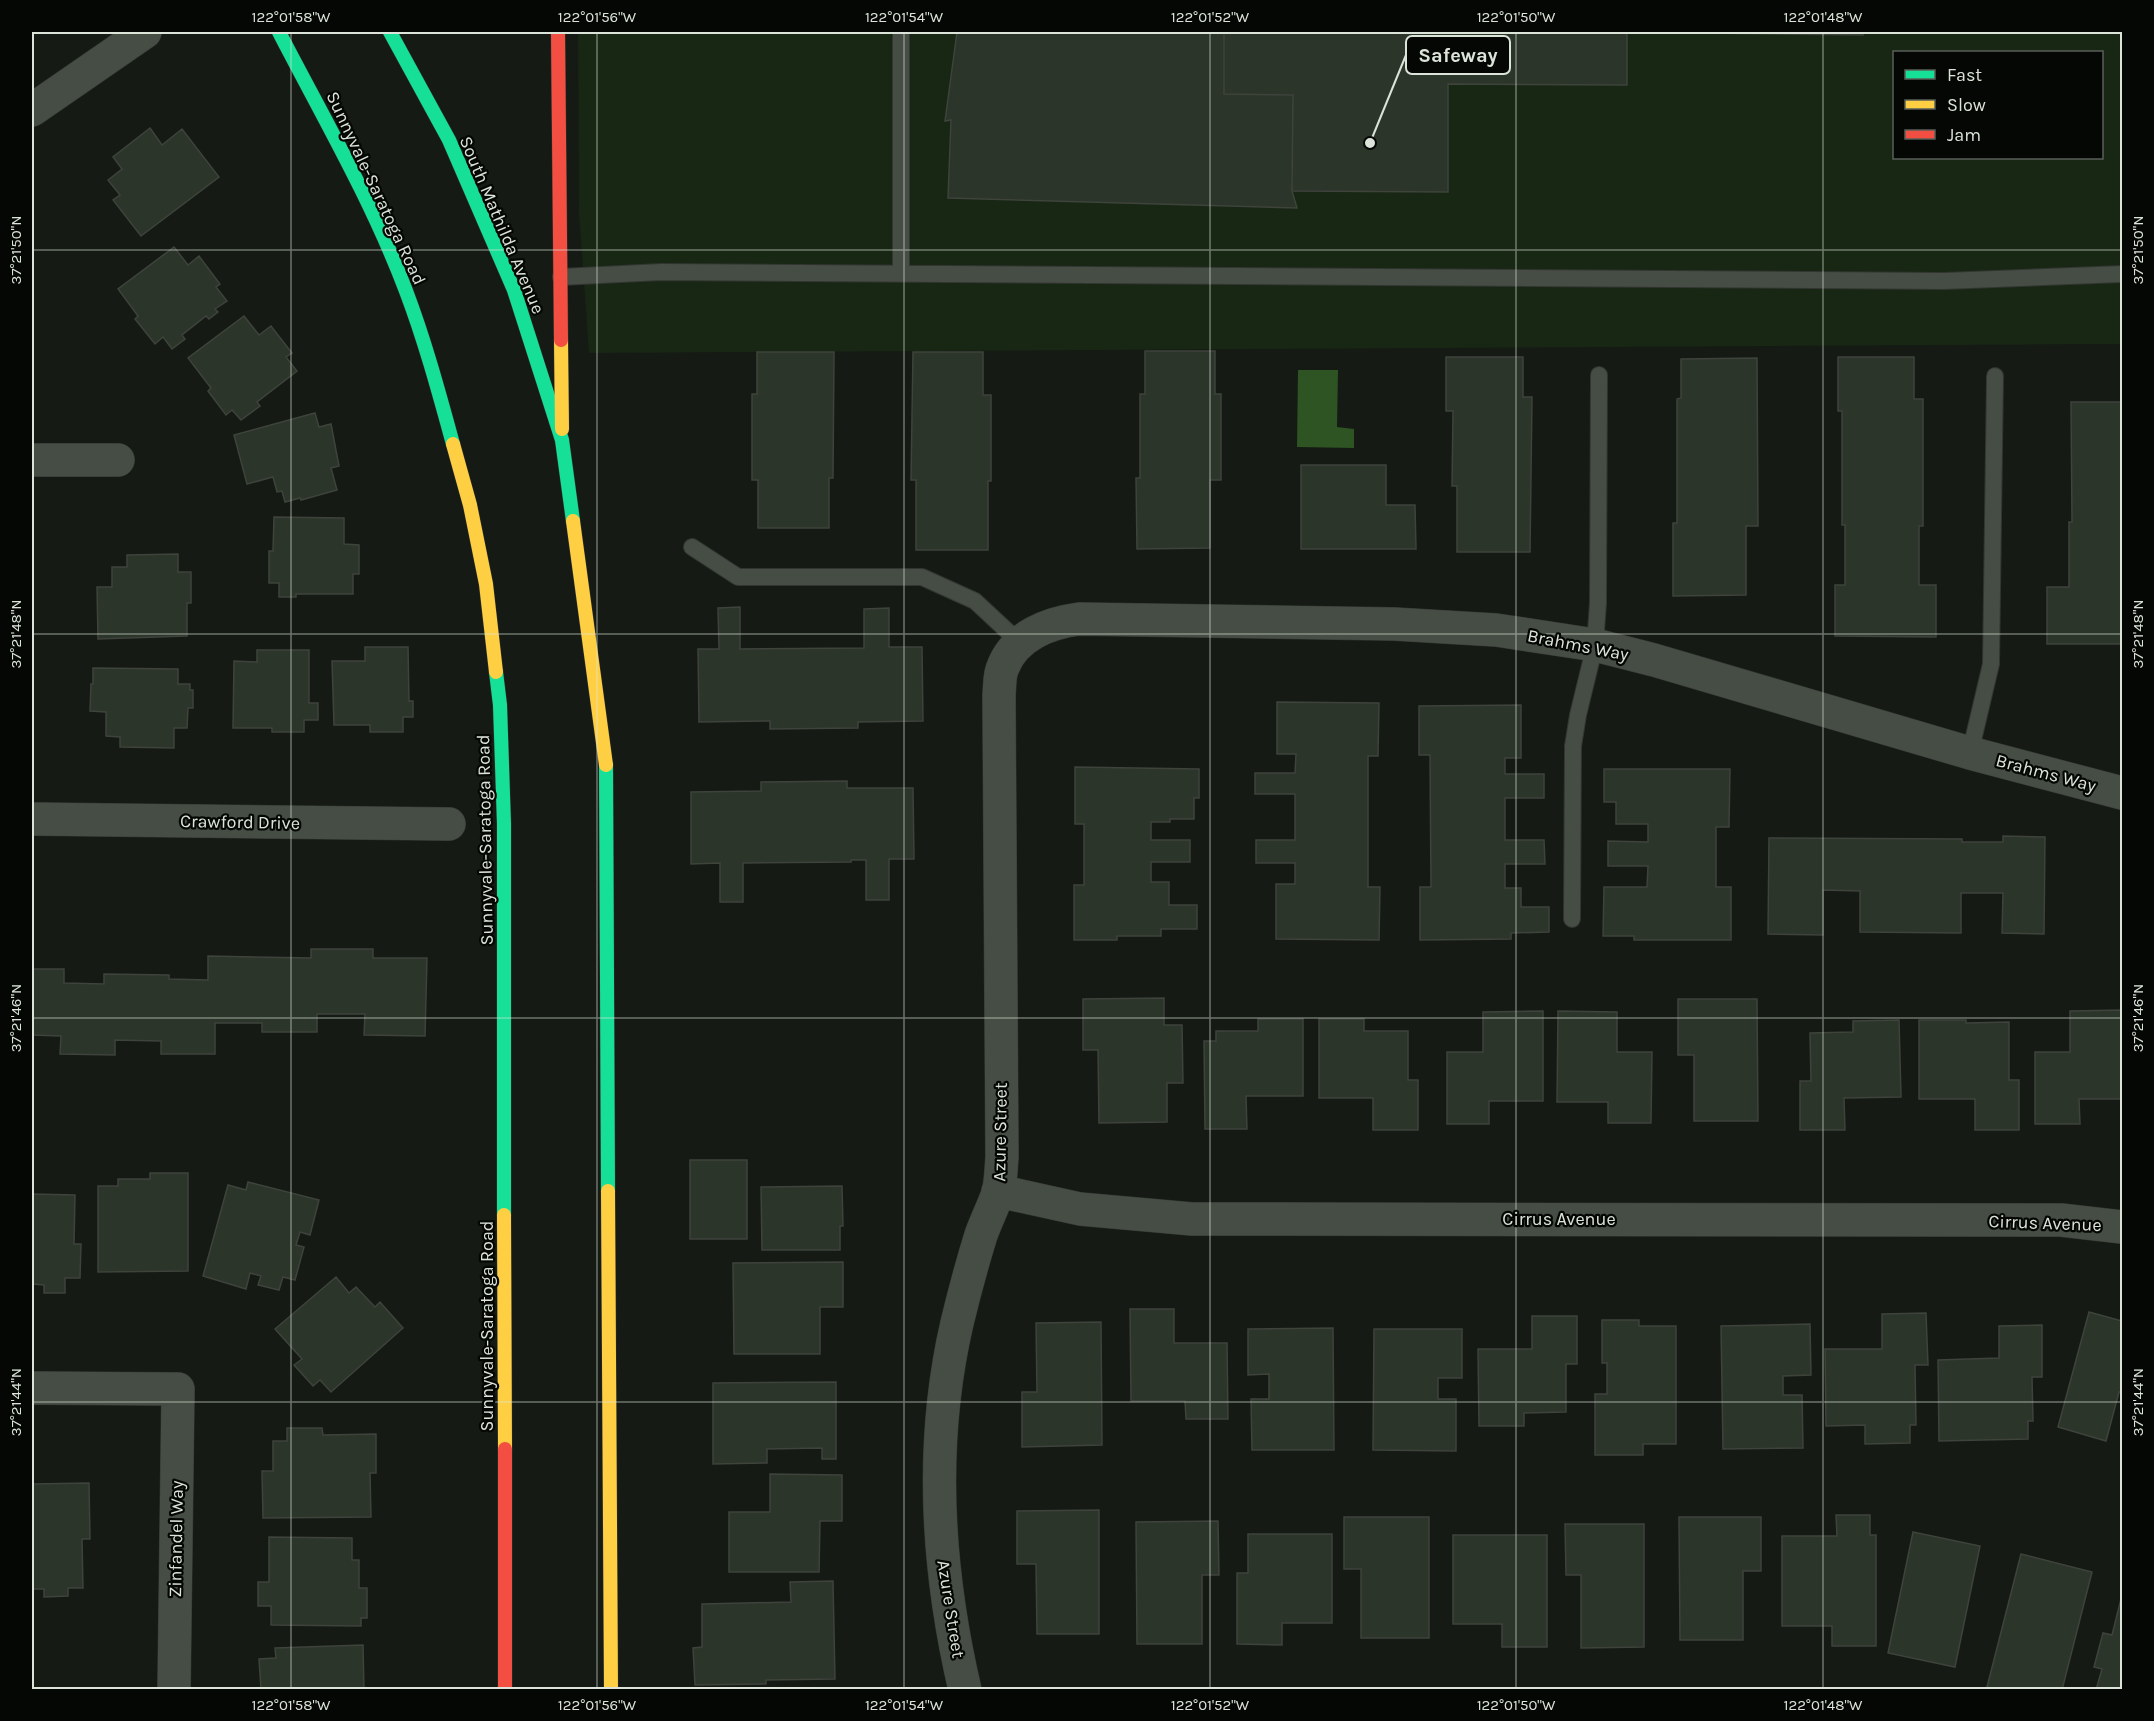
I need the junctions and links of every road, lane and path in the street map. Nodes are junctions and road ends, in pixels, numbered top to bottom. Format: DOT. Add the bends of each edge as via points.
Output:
graph roads {
  1 [pos="145,32"];
  2 [pos="279,32"];
  3 [pos="390,32"];
  4 [pos="558,32"];
  5 [pos="901,32"];
  6 [pos="32,110"];
  7 [pos="901,274"];
  8 [pos="2122,274"];
  9 [pos="561,276"];
  10 [pos="1599,375"];
  11 [pos="1995,376"];
  12 [pos="562,440"];
  13 [pos="32,460"];
  14 [pos="118,460"];
  15 [pos="692,547"];
  16 [pos="1020,643"];
  17 [pos="1594,645"];
  18 [pos="1970,753"];
  19 [pos="2122,793"];
  20 [pos="32,819"];
  21 [pos="449,824"];
  22 [pos="1572,919"];
  23 [pos="998,1191"];
  24 [pos="2122,1227"];
  25 [pos="32,1388"];
  26 [pos="174,1689"];
  27 [pos="505,1689"];
  28 [pos="611,1689"];
  29 [pos="965,1689"];
  1 -- 6 [label="street"];
  2 -- 27 [label="main road, Sunnyvale-Saratoga Road" via="369,205 406,291 470,505 486,584 500,705 504,824"];
  3 -- 12 [label="main road, South Mathilda Avenue" via="449,140 514,290"];
  4 -- 9 [label="main road"];
  5 -- 7 [label="lane"];
  7 -- 8 [label="lane" via="1944,281"];
  7 -- 9 [label="lane" via="661,272"];
  9 -- 12 [label="main road"];
  10 -- 17 [label="lane" via="1598,603"];
  11 -- 18 [label="lane" via="1991,664"];
  12 -- 28 [label="main road" via="606,757"];
  13 -- 14 [label="street"];
  15 -- 16 [label="lane" via="738,577 922,577 975,601"];
  16 -- 17 [label="street, Brahms Way" via="1057,622 1079,619 1394,624 1496,630"];
  16 -- 23 [label="street, Azure Street" via="1002,669 999,695 1002,1157"];
  17 -- 18 [label="street, Brahms Way"];
  17 -- 22 [label="lane" via="1573,746"];
  18 -- 19 [label="street, Brahms Way"];
  20 -- 21 [label="street, Crawford Drive"];
  23 -- 24 [label="street, Cirrus Avenue" via="1080,1209 1192,1219 2061,1220"];
  23 -- 29 [label="street, Azure Street" via="957,1325 945,1398 940,1533"];
  25 -- 26 [label="street, Zinfandel Way" via="178,1389"];
}
